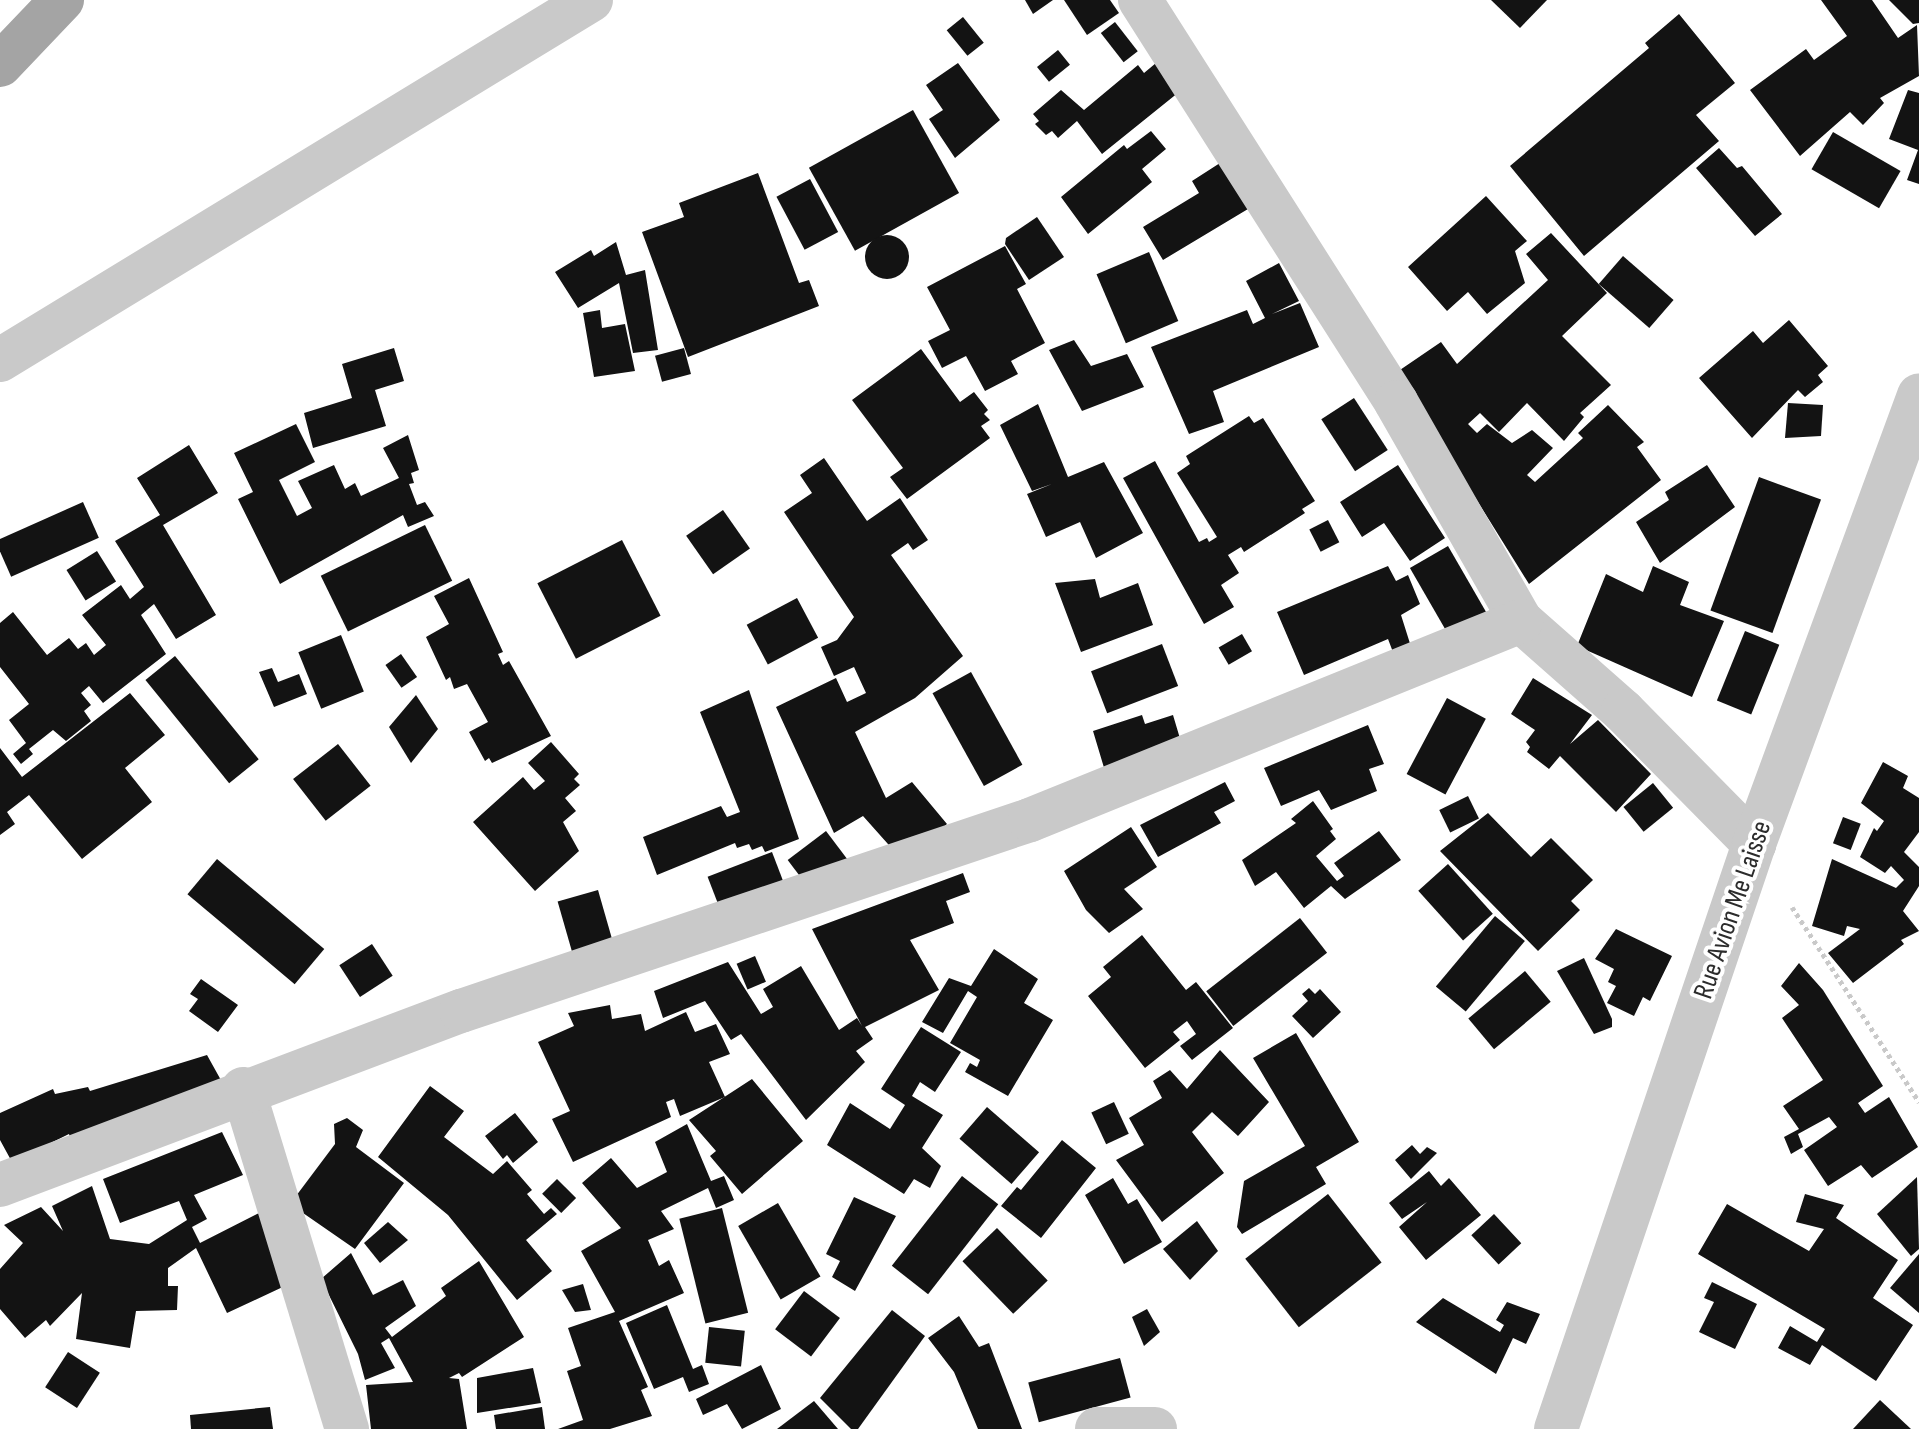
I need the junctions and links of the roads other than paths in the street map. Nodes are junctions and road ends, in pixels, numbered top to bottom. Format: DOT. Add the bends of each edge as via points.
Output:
graph roads {
  1 [pos="62,0"];
  2 [pos="591,0"];
  3 [pos="1140,0"];
  4 [pos="0,65"];
  5 [pos="0,360"];
  6 [pos="1919,395"];
  7 [pos="1521,621"];
  8 [pos="1754,844"];
  9 [pos="243,1089"];
  10 [pos="0,1185"];
  11 [pos="347,1429"];
  12 [pos="1097,1429"];
  13 [pos="1155,1429"];
  14 [pos="1556,1429"];
  1 -- 4 [label="main road"];
  2 -- 5 [label="street"];
  3 -- 7 [label="street" via="1396,402"];
  6 -- 8 [label="street, Rue Avion Me Laisse"];
  7 -- 8 [label="street" via="1623,711"];
  7 -- 9 [label="street" via="1030,820"];
  8 -- 14 [label="street, Rue Avion Me Laisse"];
  9 -- 10 [label="street"];
  9 -- 11 [label="street"];
  12 -- 13 [label="street"];
}
